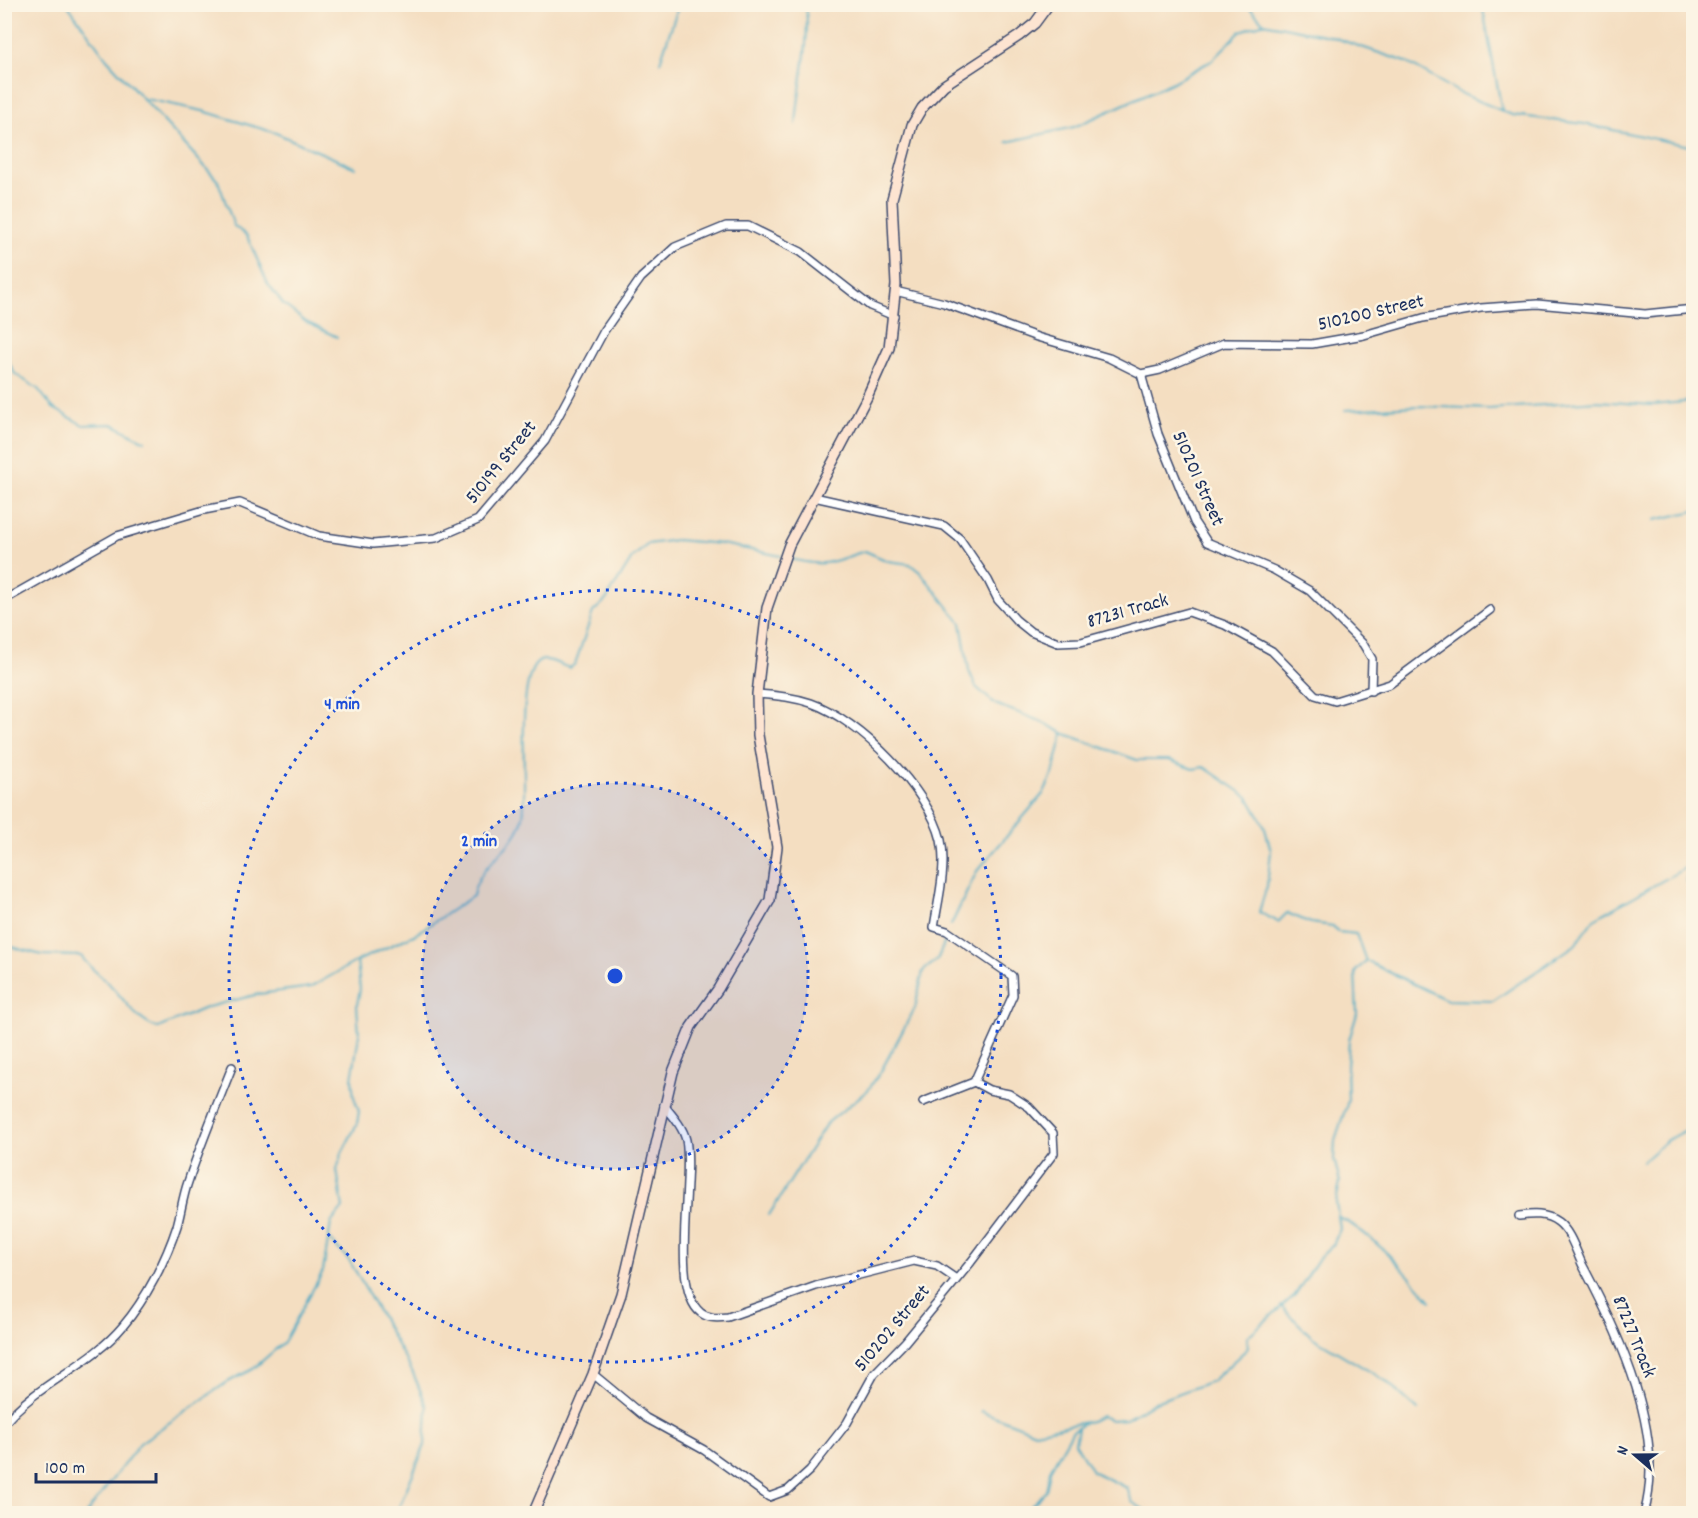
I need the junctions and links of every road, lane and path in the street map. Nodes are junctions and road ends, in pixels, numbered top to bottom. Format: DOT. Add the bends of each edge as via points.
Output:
graph roads {
  1 [pos="1049,4"];
  2 [pos="895,291"];
  3 [pos="1694,309"];
  4 [pos="894,316"];
  5 [pos="1141,374"];
  6 [pos="814,497"];
  7 [pos="4,600"];
  8 [pos="1490,609"];
  9 [pos="1371,691"];
  10 [pos="757,694"];
  11 [pos="232,1067"];
  12 [pos="974,1082"];
  13 [pos="923,1102"];
  14 [pos="664,1105"];
  15 [pos="1519,1216"];
  16 [pos="956,1280"];
  17 [pos="593,1374"];
  18 [pos="4,1424"];
  19 [pos="533,1514"];
  20 [pos="1644,1514"];
  1 -- 2 [label="street" via="1019,36 944,85 912,125 892,199"];
  2 -- 4 [label="street"];
  2 -- 5 [label="street" via="944,303 1109,358"];
  3 -- 5 [label="street, 510200 Street" via="1645,314 1537,304 1481,308 1312,344 1224,343"];
  4 -- 6 [label="street" via="889,348"];
  4 -- 7 [label="street, 510199 Street" via="870,306 801,252 748,226 726,226 675,247 641,278 604,331 545,441 478,520 436,538 373,544 319,536 240,503 222,506 117,536"];
  5 -- 9 [label="street, 510201 Street" via="1158,434 1194,522 1207,542 1274,570 1310,591 1363,644 1372,659"];
  6 -- 9 [label="street, 87231 Track" via="944,526 960,539 998,600 1016,620 1031,632 1058,643 1081,642 1189,612 1225,625 1272,651 1314,695 1335,701"];
  6 -- 10 [label="street" via="789,545 767,608"];
  8 -- 9 [label="street, 87231 Track" via="1390,684"];
  10 -- 12 [label="street" via="804,701 839,719 877,745 903,773 926,808 941,841 942,868 934,927 947,931 1012,976 1013,994"];
  10 -- 14 [label="street" via="758,735 777,847 770,900 691,1027"];
  11 -- 18 [label="street" via="188,1183 176,1228 136,1309 101,1348 35,1393"];
  12 -- 13 [label="street"];
  12 -- 16 [label="street, 510202 Street" via="1009,1094 1029,1107 1053,1133 1054,1153"];
  14 -- 16 [label="street" via="685,1137 688,1157 684,1258 687,1284 695,1307 702,1314 716,1319 728,1317 816,1286 914,1262 937,1266"];
  14 -- 17 [label="street" via="621,1294"];
  15 -- 20 [label="street, 87227 Track" via="1543,1215 1564,1228 1628,1361 1647,1434 1650,1471"];
  16 -- 17 [label="street, 510202 Street" via="874,1374 847,1423 810,1470 788,1490 769,1497 704,1449 646,1418"];
  17 -- 19 [label="street"];
}
